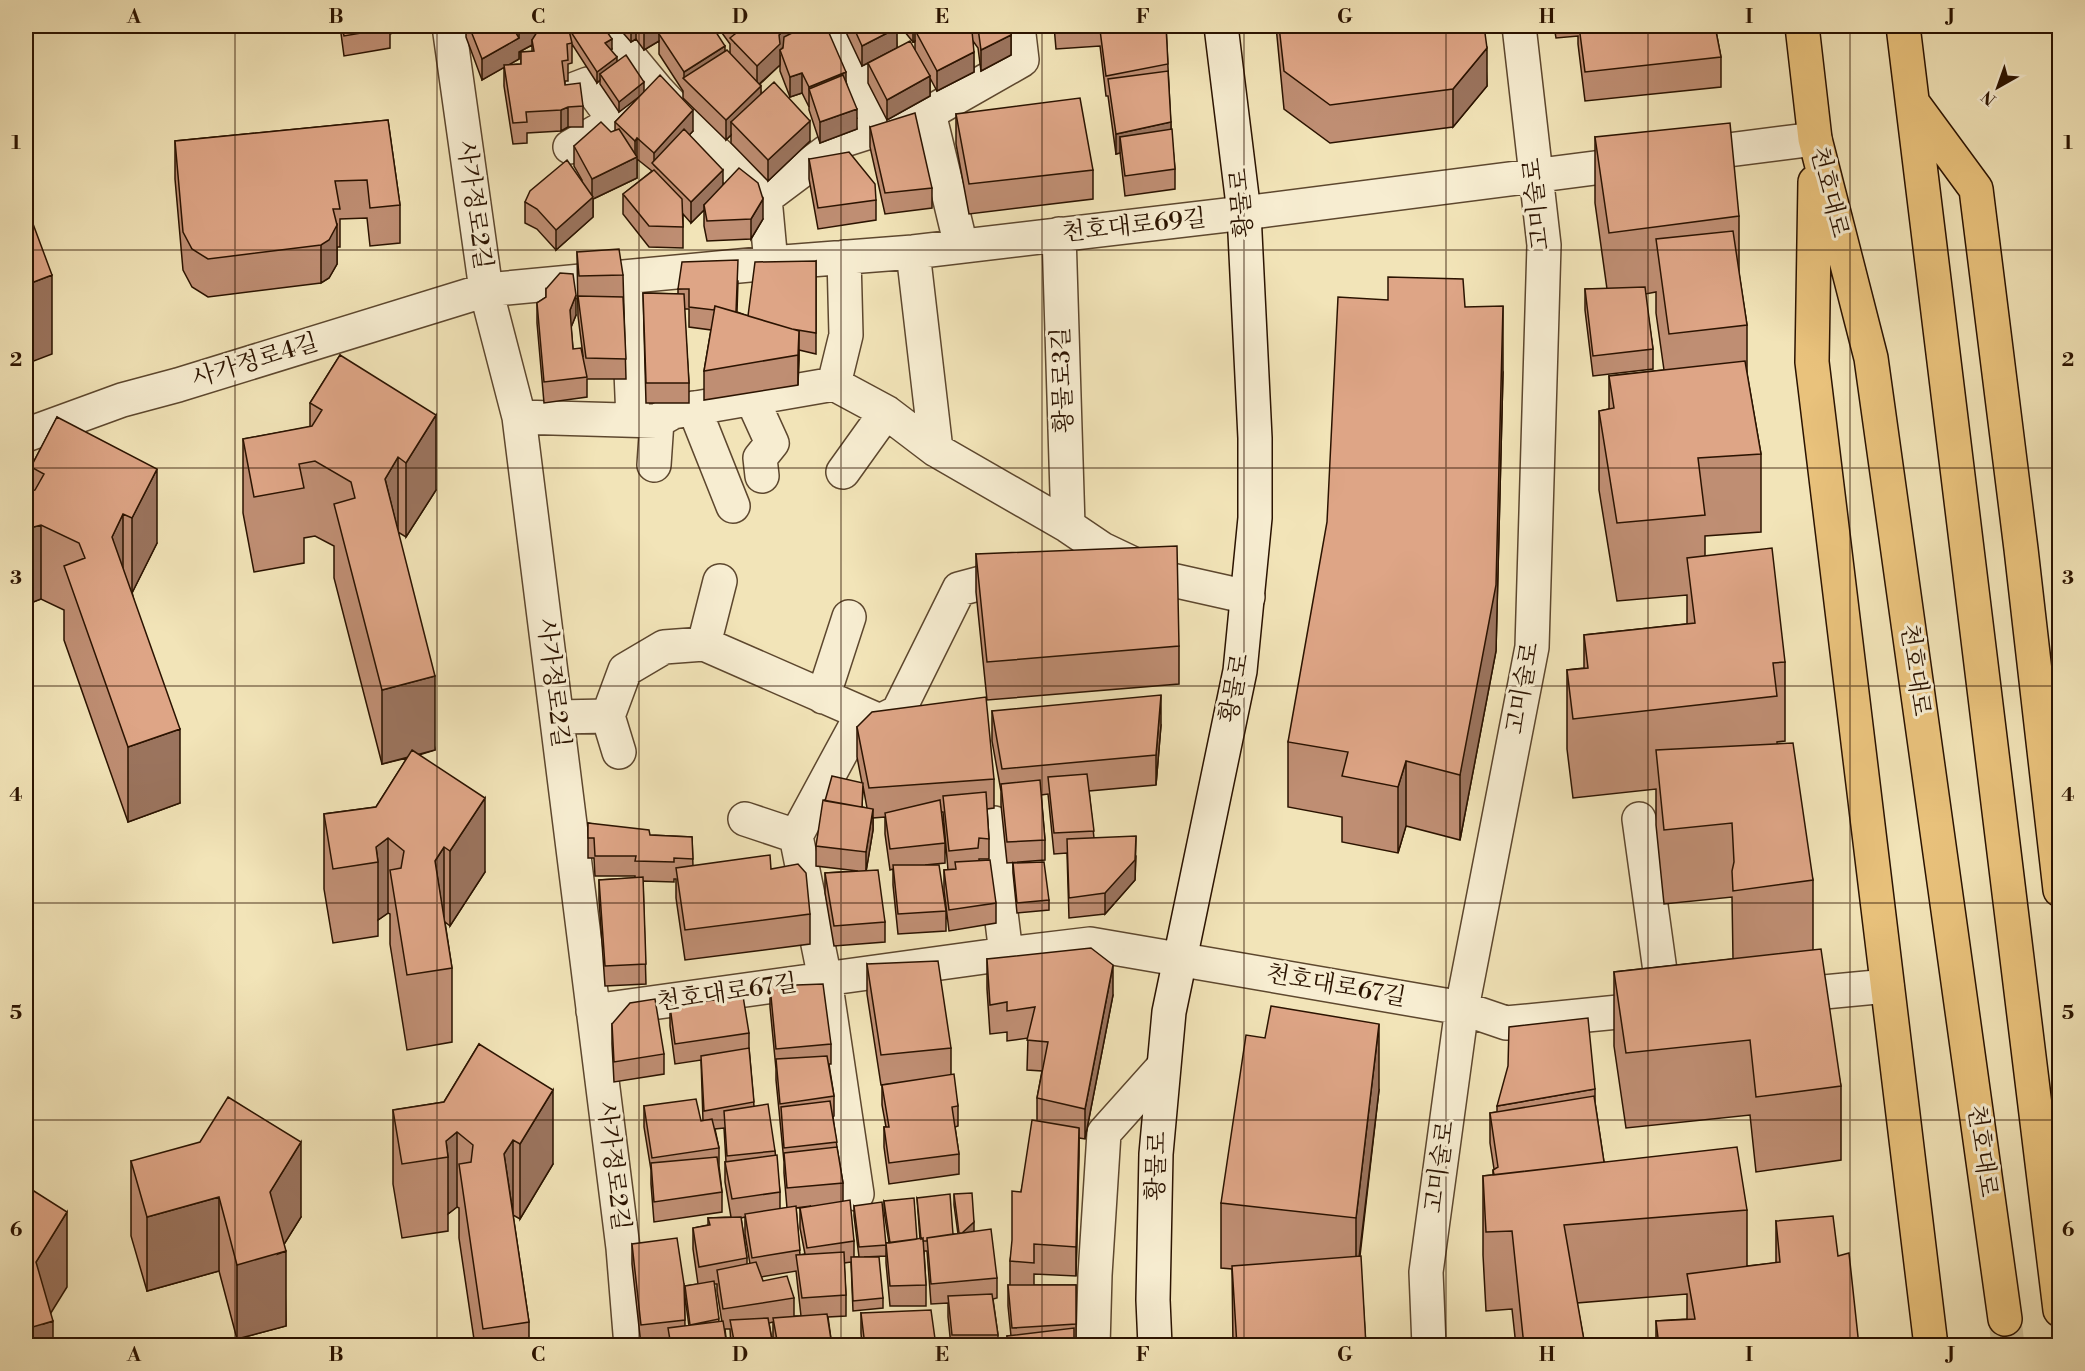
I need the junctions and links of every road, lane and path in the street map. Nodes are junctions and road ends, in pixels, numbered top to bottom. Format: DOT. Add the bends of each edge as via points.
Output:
graph roads {
  1 [pos="449,26"];
  2 [pos="604,26"];
  3 [pos="835,26"];
  4 [pos="1018,26"];
  5 [pos="1221,26"];
  6 [pos="1519,26"];
  7 [pos="1802,26"];
  8 [pos="1903,26"];
  9 [pos="887,64"];
  10 [pos="859,80"];
  11 [pos="657,90"];
  12 [pos="567,92"];
  13 [pos="1913,103"];
  14 [pos="929,113"];
  15 [pos="615,121"];
  16 [pos="881,130"];
  17 [pos="1815,139"];
  18 [pos="570,147"];
  19 [pos="1534,176"];
  20 [pos="765,198"];
  21 [pos="1244,213"];
  22 [pos="1059,234"];
  23 [pos="961,246"];
  24 [pos="913,252"];
  25 [pos="844,257"];
  26 [pos="771,263"];
  27 [pos="627,277"];
  28 [pos="486,290"];
  29 [pos="834,384"];
  30 [pos="752,399"];
  31 [pos="694,408"];
  32 [pos="886,412"];
  33 [pos="519,417"];
  34 [pos="645,420"];
  35 [pos="26,435"];
  36 [pos="936,450"];
  37 [pos="654,465"];
  38 [pos="843,472"];
  39 [pos="762,476"];
  40 [pos="733,506"];
  41 [pos="1068,526"];
  42 [pos="1102,549"];
  43 [pos="720,580"];
  44 [pos="1248,597"];
  45 [pos="849,617"];
  46 [pos="704,644"];
  47 [pos="824,697"];
  48 [pos="862,714"];
  49 [pos="608,716"];
  50 [pos="557,717"];
  51 [pos="619,752"];
  52 [pos="745,819"];
  53 [pos="1640,819"];
  54 [pos="994,823"];
  55 [pos="796,836"];
  56 [pos="996,872"];
  57 [pos="962,874"];
  58 [pos="2060,890"];
  59 [pos="1006,954"];
  60 [pos="1180,958"];
  61 [pos="825,979"];
  62 [pos="1887,986"];
  63 [pos="1757,998"];
  64 [pos="1700,1004"];
  65 [pos="1665,1007"];
  66 [pos="1462,1008"];
  67 [pos="593,1011"];
  68 [pos="1163,1067"];
  69 [pos="856,1194"];
  70 [pos="2060,1310"];
  71 [pos="2005,1319"];
  72 [pos="631,1346"];
  73 [pos="1093,1346"];
  74 [pos="1155,1346"];
  75 [pos="1429,1346"];
  76 [pos="1932,1346"];
  1 -- 28 [label="street, 사가정로2길"];
  2 -- 11 [label="street"];
  3 -- 10 [label="street"];
  4 -- 14 [label="street" via="1022,60"];
  5 -- 21 [label="street, 황물로"];
  6 -- 19 [label="street, 고미술로"];
  7 -- 17 [label="main road, 천호대로"];
  8 -- 13 [label="main road"];
  9 -- 10 [label="street"];
  10 -- 16 [label="street"];
  11 -- 15 [label="street"];
  11 -- 20 [label="street"];
  12 -- 15 [label="street" via="588,84"];
  13 -- 58 [label="main road" via="1976,189"];
  13 -- 70 [label="main road"];
  14 -- 16 [label="street"];
  14 -- 23 [label="street"];
  15 -- 18 [label="street"];
  16 -- 20 [label="street" via="841,141"];
  17 -- 19 [label="street, 천호대로69길"];
  17 -- 62 [label="main road" via="1812,362"];
  17 -- 71 [label="main road, 천호대로" via="1871,358"];
  19 -- 21 [label="street, 천호대로69길"];
  19 -- 66 [label="street, 고미술로" via="1544,245 1532,647"];
  20 -- 26 [label="street"];
  21 -- 22 [label="street, 천호대로69길"];
  21 -- 44 [label="street, 황물로" via="1255,438 1255,518"];
  22 -- 23 [label="street, 천호대로69길"];
  22 -- 41 [label="street, 황물로3길"];
  23 -- 24 [label="street, 천호대로69길"];
  24 -- 25 [label="street, 천호대로69길"];
  24 -- 36 [label="street"];
  25 -- 26 [label="street, 천호대로69길"];
  25 -- 29 [label="street" via="846,336"];
  26 -- 27 [label="street, 천호대로69길"];
  27 -- 28 [label="street, 천호대로69길"];
  27 -- 34 [label="street"];
  28 -- 33 [label="street, 사가정로2길"];
  28 -- 35 [label="street, 사가정로4길" via="122,400"];
  29 -- 30 [label="street"];
  29 -- 32 [label="street"];
  30 -- 31 [label="street"];
  30 -- 39 [label="street" via="772,443 760,458"];
  31 -- 34 [label="street"];
  31 -- 40 [label="street"];
  32 -- 36 [label="street"];
  32 -- 38 [label="street"];
  33 -- 34 [label="street"];
  33 -- 50 [label="street, 사가정로2길"];
  34 -- 37 [label="street"];
  36 -- 41 [label="street"];
  41 -- 42 [label="street"];
  42 -- 44 [label="street" via="1163,578"];
  42 -- 48 [label="street" via="959,589 898,712 880,721"];
  43 -- 46 [label="street"];
  44 -- 60 [label="street, 황물로" via="1240,671"];
  45 -- 47 [label="street"];
  46 -- 47 [label="street"];
  46 -- 49 [label="street" via="664,647 625,670"];
  47 -- 48 [label="street"];
  48 -- 55 [label="street"];
  49 -- 50 [label="street"];
  49 -- 51 [label="street"];
  50 -- 67 [label="street, 사가정로2길"];
  52 -- 55 [label="street"];
  53 -- 65 [label="street"];
  54 -- 56 [label="street"];
  55 -- 61 [label="street, 천호대로67길"];
  56 -- 57 [label="street"];
  56 -- 59 [label="street"];
  59 -- 60 [label="street, 천호대로67길" via="1090,944"];
  59 -- 61 [label="street, 천호대로67길"];
  60 -- 66 [label="street, 천호대로67길"];
  60 -- 68 [label="street, 황물로"];
  61 -- 67 [label="street, 천호대로67길"];
  61 -- 69 [label="street"];
  62 -- 63 [label="street"];
  62 -- 76 [label="main road"];
  64 -- 65 [label="street, 천호대로67길"];
  65 -- 66 [label="street, 천호대로67길" via="1506,1023"];
  66 -- 75 [label="street, 고미술로" via="1426,1272"];
  67 -- 72 [label="street, 사가정로2길" via="623,1248"];
  68 -- 73 [label="street" via="1104,1133"];
  68 -- 74 [label="street, 황물로" via="1156,1154"];
}
